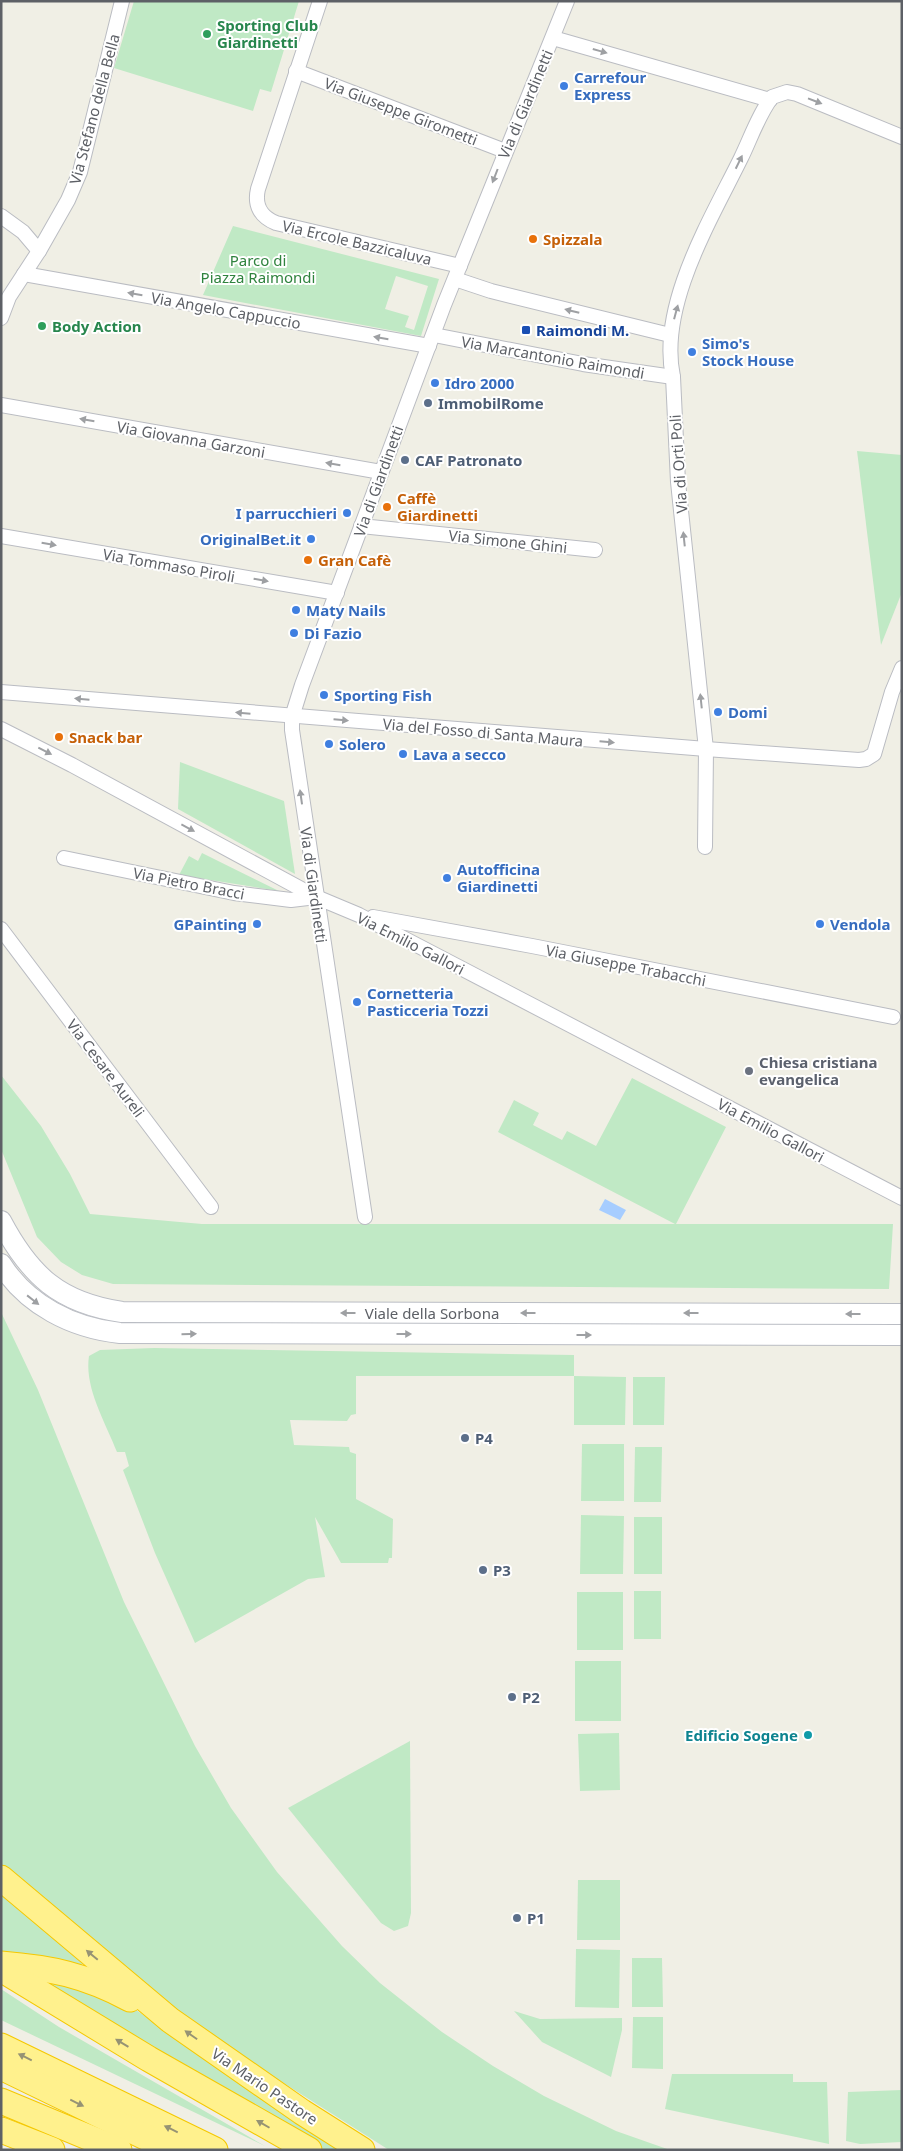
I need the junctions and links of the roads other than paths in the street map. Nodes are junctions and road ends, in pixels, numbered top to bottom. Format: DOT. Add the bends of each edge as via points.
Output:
graph roads {
  1 [pos="122,1"];
  2 [pos="320,1"];
  3 [pos="567,1"];
  4 [pos="553,38"];
  5 [pos="296,71"];
  6 [pos="770,100"];
  7 [pos="902,137"];
  8 [pos="505,150"];
  9 [pos="1,216"];
  10 [pos="39,251"];
  11 [pos="457,272"];
  12 [pos="24,274"];
  13 [pos="1,318"];
  14 [pos="670,335"];
  15 [pos="431,340"];
  16 [pos="673,377"];
  17 [pos="1,405"];
  18 [pos="381,472"];
  19 [pos="361,526"];
  20 [pos="1,536"];
  21 [pos="595,550"];
  22 [pos="337,593"];
  23 [pos="902,668"];
  24 [pos="1,692"];
  25 [pos="292,717"];
  26 [pos="1,729"];
  27 [pos="706,749"];
  28 [pos="705,847"];
  29 [pos="64,858"];
  30 [pos="316,897"];
  31 [pos="359,915"];
  32 [pos="1,929"];
  33 [pos="893,1017"];
  34 [pos="902,1198"];
  35 [pos="212,1207"];
  36 [pos="365,1217"];
  37 [pos="1,1221"];
  38 [pos="1,1264"];
  39 [pos="902,1314"];
  40 [pos="902,1335"];
  41 [pos="1,1878"];
  42 [pos="1,1964"];
  43 [pos="1,1970"];
  44 [pos="170,2020"];
  45 [pos="1,2046"];
  46 [pos="1,2067"];
  47 [pos="1,2101"];
  48 [pos="1,2130"];
  49 [pos="1,2144"];
  50 [pos="27,2150"];
  51 [pos="52,2150"];
  52 [pos="119,2150"];
  53 [pos="172,2150"];
  54 [pos="215,2150"];
  55 [pos="308,2150"];
  56 [pos="362,2150"];
  1 -- 10 [label="street, Via Stefano della Bella" via="80,172"];
  2 -- 5 [label="street"];
  3 -- 4 [label="street, Via di Giardinetti"];
  4 -- 6 [label="street, one-way"];
  4 -- 8 [label="street, Via di Giardinetti"];
  5 -- 8 [label="street, Via Giuseppe Girometti"];
  5 -- 11 [label="street, Via Ercole Bazzicaluva" via="258,189 256,199 266,219"];
  6 -- 7 [label="street, one-way" via="782,93 797,94"];
  14 -- 6 [label="street, Via di Orti Poli, one-way" via="681,292 700,242"];
  8 -- 11 [label="street, Via di Giardinetti, one-way"];
  9 -- 10 [label="street" via="23,232"];
  10 -- 12 [label="street, Via Stefano della Bella"];
  14 -- 11 [label="street, one-way" via="491,291"];
  11 -- 15 [label="street, Via di Giardinetti"];
  12 -- 13 [label="street, Via Stefano della Bella" via="9,297"];
  15 -- 12 [label="street, Via Angelo Cappuccio, one-way"];
  14 -- 16 [label="street, Via di Orti Poli" via="669,361"];
  15 -- 16 [label="street, Via Marcantonio Raimondi"];
  15 -- 18 [label="street, Via di Giardinetti"];
  27 -- 16 [label="street, Via di Orti Poli, one-way" via="678,482"];
  18 -- 17 [label="street, Via Giovanna Garzoni, one-way"];
  18 -- 19 [label="street, Via di Giardinetti"];
  19 -- 21 [label="street, Via Simone Ghini"];
  19 -- 22 [label="street, Via di Giardinetti"];
  20 -- 22 [label="street, Via Tommaso Piroli, one-way"];
  22 -- 25 [label="street, Via di Giardinetti"];
  23 -- 27 [label="street, Via del Fosso di Santa Maura" via="874,754 866,759 840,760"];
  25 -- 24 [label="street, Via del Fosso di Santa Maura, one-way"];
  25 -- 27 [label="street, Via del Fosso di Santa Maura, one-way"];
  30 -- 25 [label="street, Via di Giardinetti, one-way"];
  26 -- 30 [label="street, Via Emilio Gallori, one-way"];
  27 -- 28 [label="street, Via di Orti Poli"];
  29 -- 30 [label="street, Via Pietro Bracci" via="234,893 280,899"];
  30 -- 31 [label="street, Via Emilio Gallori"];
  30 -- 36 [label="street, Via di Giardinetti"];
  31 -- 33 [label="street, Via Giuseppe Trabacchi"];
  31 -- 34 [label="street, Via Emilio Gallori"];
  32 -- 35 [label="street, Via Cesare Aureli"];
  39 -- 37 [label="street, Viale della Sorbona, one-way" via="122,1312 84,1304 49,1286 21,1255"];
  38 -- 40 [label="street, Viale della Sorbona, one-way" via="18,1287 40,1305 71,1322 120,1333"];
  44 -- 41 [label="highway, one-way"];
  42 -- 44 [label="highway" via="59,1970 103,1985"];
  55 -- 43 [label="highway, one-way"];
  56 -- 44 [label="highway, Via Mario Pastore, one-way"];
  54 -- 45 [label="highway, one-way"];
  46 -- 53 [label="highway, one-way"];
  47 -- 52 [label="highway"];
  48 -- 51 [label="highway"];
  49 -- 50 [label="highway"];
}
